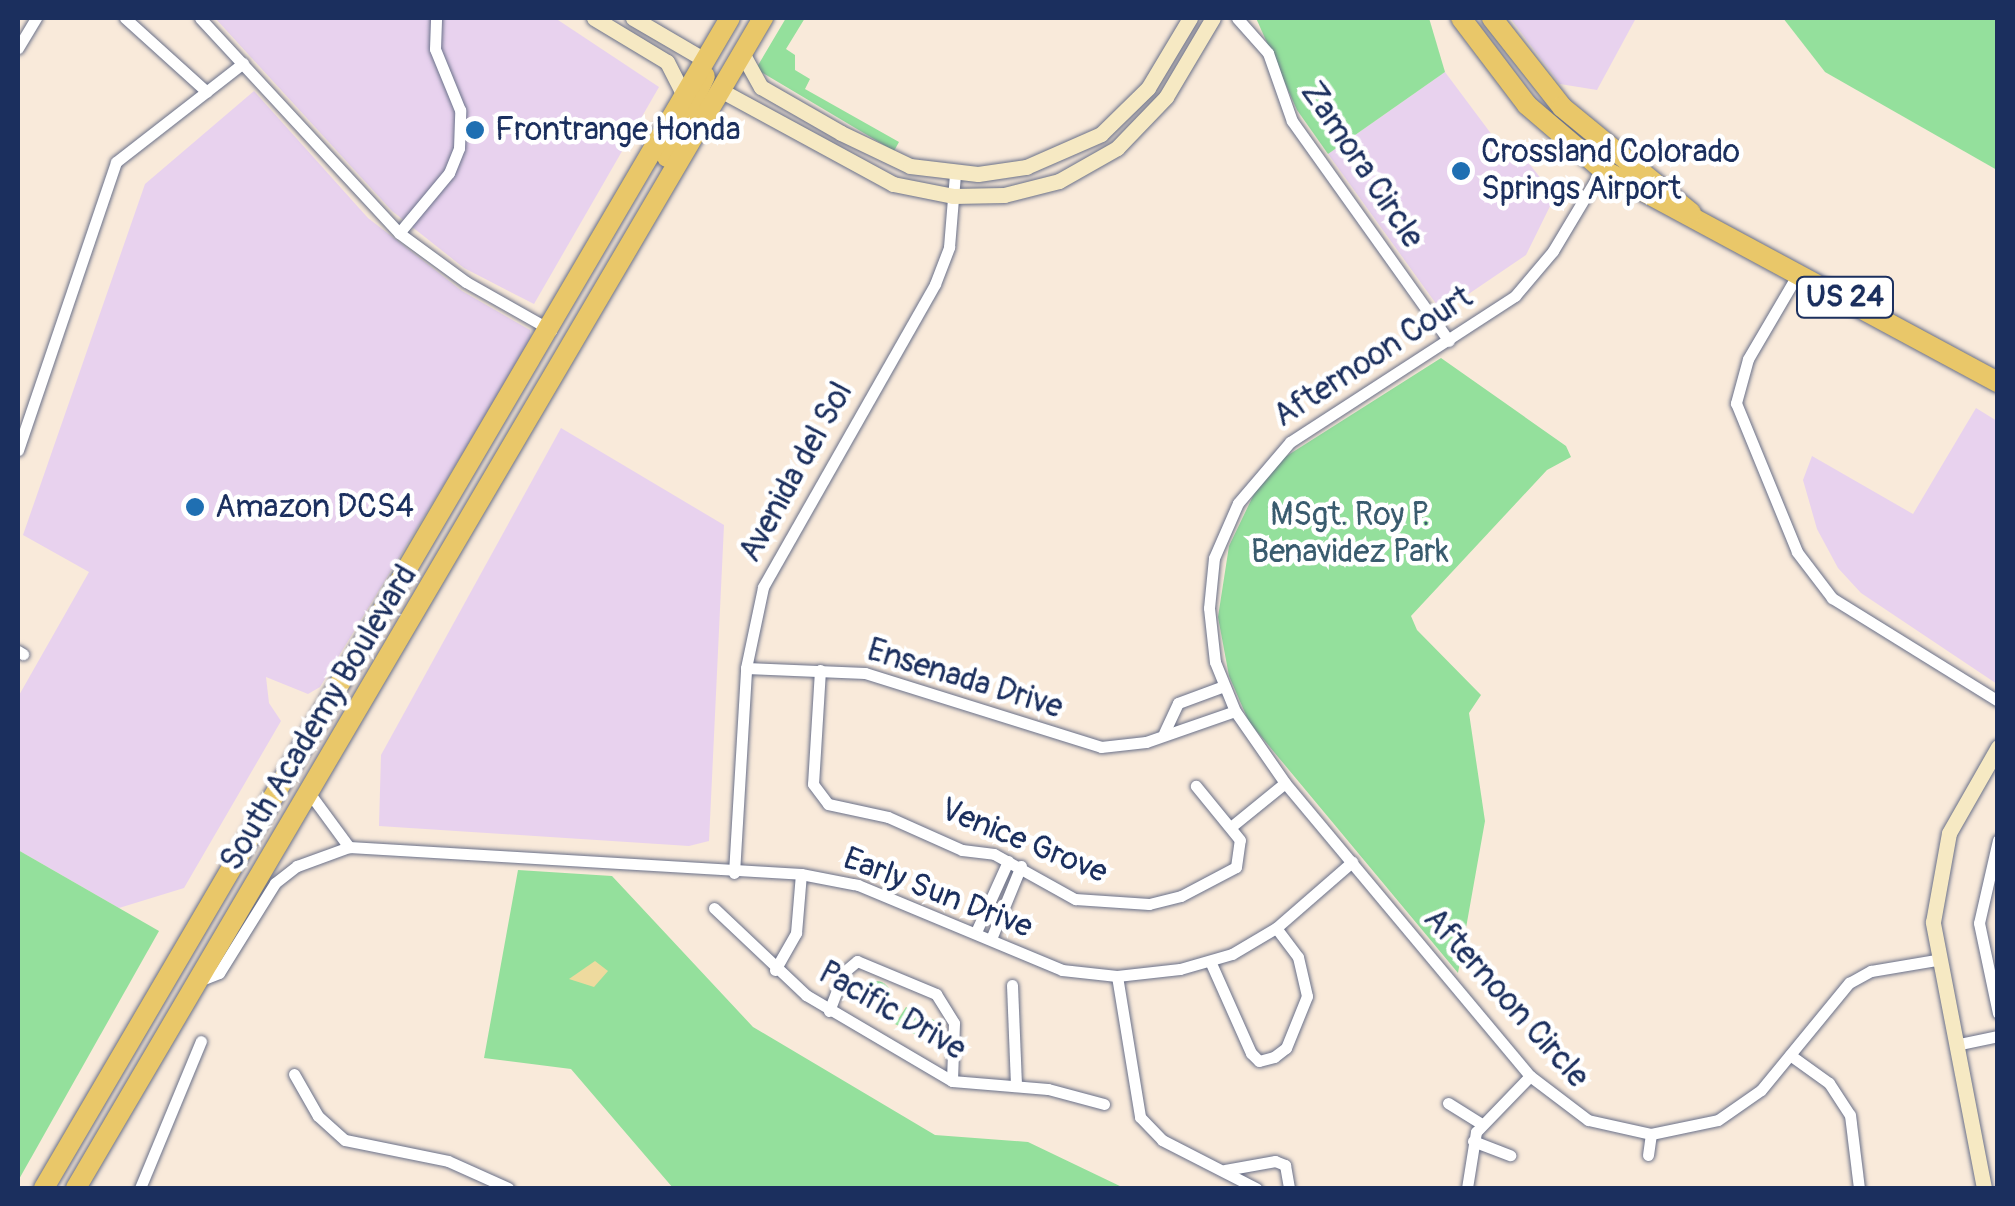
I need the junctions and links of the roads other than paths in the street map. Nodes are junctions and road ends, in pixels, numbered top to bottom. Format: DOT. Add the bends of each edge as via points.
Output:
graph roads {
  1 [pos="36,18"];
  2 [pos="126,18"];
  3 [pos="200,18"];
  4 [pos="436,18"];
  5 [pos="594,18"];
  6 [pos="632,18"];
  7 [pos="730,18"];
  8 [pos="745,18"];
  9 [pos="763,18"];
  10 [pos="1190,18"];
  11 [pos="1213,18"];
  12 [pos="1237,18"];
  13 [pos="1461,18"];
  14 [pos="1492,18"];
  15 [pos="18,48"];
  16 [pos="742,53"];
  17 [pos="705,60"];
  18 [pos="243,64"];
  19 [pos="207,92"];
  20 [pos="722,92"];
  21 [pos="685,97"];
  22 [pos="1602,170"];
  23 [pos="955,174"];
  24 [pos="953,196"];
  25 [pos="1692,214"];
  26 [pos="399,233"];
  27 [pos="1798,272"];
  28 [pos="591,314"];
  29 [pos="551,330"];
  30 [pos="1450,341"];
  31 [pos="1998,382"];
  32 [pos="18,450"];
  33 [pos="746,668"];
  34 [pos="820,670"];
  35 [pos="1224,686"];
  36 [pos="1998,701"];
  37 [pos="1235,711"];
  38 [pos="1164,733"];
  39 [pos="1998,746"];
  40 [pos="1285,783"];
  41 [pos="1196,786"];
  42 [pos="310,794"];
  43 [pos="1232,826"];
  44 [pos="1998,840"];
  45 [pos="349,847"];
  46 [pos="1352,862"];
  47 [pos="1015,864"];
  48 [pos="734,872"];
  49 [pos="801,874"];
  50 [pos="714,908"];
  51 [pos="1276,928"];
  52 [pos="976,932"];
  53 [pos="992,939"];
  54 [pos="1936,960"];
  55 [pos="1210,961"];
  56 [pos="776,970"];
  57 [pos="1117,976"];
  58 [pos="197,982"];
  59 [pos="1012,985"];
  60 [pos="829,1010"];
  61 [pos="1998,1014"];
  62 [pos="1998,1036"];
  63 [pos="201,1041"];
  64 [pos="1955,1046"];
  65 [pos="1790,1055"];
  66 [pos="294,1074"];
  67 [pos="1530,1076"];
  68 [pos="952,1080"];
  69 [pos="1016,1086"];
  70 [pos="1448,1103"];
  71 [pos="1104,1104"];
  72 [pos="1481,1124"];
  73 [pos="1651,1134"];
  74 [pos="1473,1141"];
  75 [pos="1648,1155"];
  76 [pos="1510,1156"];
  77 [pos="1225,1170"];
  78 [pos="1988,1181"];
  79 [pos="44,1188"];
  80 [pos="76,1188"];
  81 [pos="140,1188"];
  82 [pos="508,1188"];
  83 [pos="1256,1188"];
  84 [pos="1290,1188"];
  85 [pos="1467,1188"];
  86 [pos="1859,1188"];
  1 -- 15 [label="street"];
  2 -- 19 [label="street"];
  3 -- 18 [label="street"];
  4 -- 26 [label="street" via="435,49 460,110 459,148 440,187"];
  5 -- 21 [label="street" via="667,62"];
  6 -- 17 [label="street"];
  7 -- 17 [label="highway, South Academy Boulevard"];
  8 -- 20 [label="highway" via="722,59"];
  9 -- 16 [label="highway, South Academy Boulevard"];
  10 -- 23 [label="street" via="1148,88 1101,134 1026,167"];
  11 -- 24 [label="street" via="1166,96 1117,148 1040,187"];
  12 -- 30 [label="street, Zamora Circle" via="1268,53 1292,121"];
  13 -- 22 [label="highway, US 24" via="1527,106"];
  14 -- 25 [label="highway, US 24" via="1562,107"];
  16 -- 20 [label="highway, South Academy Boulevard"];
  16 -- 23 [label="street" via="760,86 842,133 910,166"];
  17 -- 21 [label="highway, South Academy Boulevard"];
  17 -- 28 [label="highway" via="700,98 590,292"];
  18 -- 19 [label="street"];
  18 -- 26 [label="street"];
  19 -- 32 [label="street" via="116,162"];
  20 -- 24 [label="street" via="871,176"];
  20 -- 28 [label="highway, South Academy Boulevard"];
  21 -- 29 [label="highway, South Academy Boulevard"];
  22 -- 25 [label="highway, US 24" via="1654,202"];
  22 -- 30 [label="street, Afternoon Court" via="1535,275"];
  23 -- 24 [label="street, Avenida del Sol"];
  24 -- 33 [label="street, Avenida del Sol" via="942,266 772,564"];
  25 -- 27 [label="highway, US 24"];
  26 -- 29 [label="street" via="466,282"];
  27 -- 31 [label="highway, US 24"];
  27 -- 36 [label="street" via="1748,358 1736,402 1796,552 1832,598"];
  28 -- 42 [label="highway, South Academy Boulevard"];
  29 -- 79 [label="highway, South Academy Boulevard"];
  30 -- 35 [label="street, Afternoon Court" via="1290,442 1238,503 1210,582 1210,634"];
  33 -- 34 [label="street, Ensenada Drive"];
  33 -- 48 [label="street, Avenida del Sol"];
  34 -- 38 [label="street, Ensenada Drive" via="893,680 937,701 1101,747 1125,747"];
  34 -- 47 [label="street, Venice Grove" via="813,784 818,795 828,804 888,817 962,850"];
  35 -- 37 [label="street, Afternoon Court"];
  35 -- 38 [label="street" via="1178,703"];
  37 -- 38 [label="street, Ensenada Drive"];
  37 -- 40 [label="street, Afternoon Court"];
  39 -- 54 [label="street" via="1958,814 1942,859 1934,901"];
  40 -- 43 [label="street"];
  40 -- 46 [label="street, Afternoon Court"];
  41 -- 43 [label="street"];
  42 -- 45 [label="street"];
  42 -- 58 [label="highway, South Academy Boulevard"];
  43 -- 47 [label="street, Venice Grove" via="1240,840 1236,868 1149,904 1076,899"];
  44 -- 61 [label="street" via="1980,923"];
  45 -- 48 [label="street, Early Sun Drive"];
  45 -- 58 [label="street, Early Sun Drive" via="297,866 275,883 219,973"];
  46 -- 51 [label="street, Early Sun Drive"];
  46 -- 67 [label="street, Afternoon Circle"];
  47 -- 52 [label="street"];
  47 -- 53 [label="street"];
  48 -- 49 [label="street, Early Sun Drive"];
  49 -- 52 [label="street, Early Sun Drive" via="858,885"];
  49 -- 56 [label="street" via="796,933"];
  50 -- 56 [label="street, Pacific Drive"];
  51 -- 55 [label="street, Early Sun Drive"];
  51 -- 55 [label="street" via="1307,977 1303,1011 1286,1048 1274,1057 1259,1061 1252,1053"];
  52 -- 53 [label="street, Early Sun Drive"];
  53 -- 57 [label="street, Early Sun Drive" via="1062,970"];
  54 -- 64 [label="street"];
  54 -- 65 [label="street, Afternoon Circle" via="1870,972 1849,983"];
  55 -- 57 [label="street, Early Sun Drive"];
  56 -- 60 [label="street, Pacific Drive"];
  57 -- 77 [label="street" via="1140,1118 1162,1140"];
  58 -- 80 [label="highway, South Academy Boulevard"];
  59 -- 69 [label="street"];
  60 -- 68 [label="street, Pacific Drive"];
  60 -- 68 [label="street" via="844,972 857,961 936,994 954,1022"];
  62 -- 64 [label="street"];
  63 -- 81 [label="street"];
  64 -- 78 [label="street"];
  65 -- 73 [label="street, Afternoon Circle" via="1761,1090 1718,1120"];
  65 -- 86 [label="street" via="1829,1083 1846,1106 1856,1131"];
  66 -- 82 [label="street" via="318,1116 346,1140 448,1161"];
  67 -- 72 [label="street"];
  67 -- 73 [label="street, Afternoon Circle" via="1588,1120"];
  68 -- 69 [label="street, Pacific Drive"];
  69 -- 71 [label="street, Pacific Drive"];
  70 -- 72 [label="street"];
  72 -- 74 [label="street"];
  73 -- 75 [label="street"];
  74 -- 76 [label="street"];
  74 -- 85 [label="street"];
  77 -- 83 [label="street"];
  77 -- 84 [label="street" via="1276,1161 1285,1165"];
}
